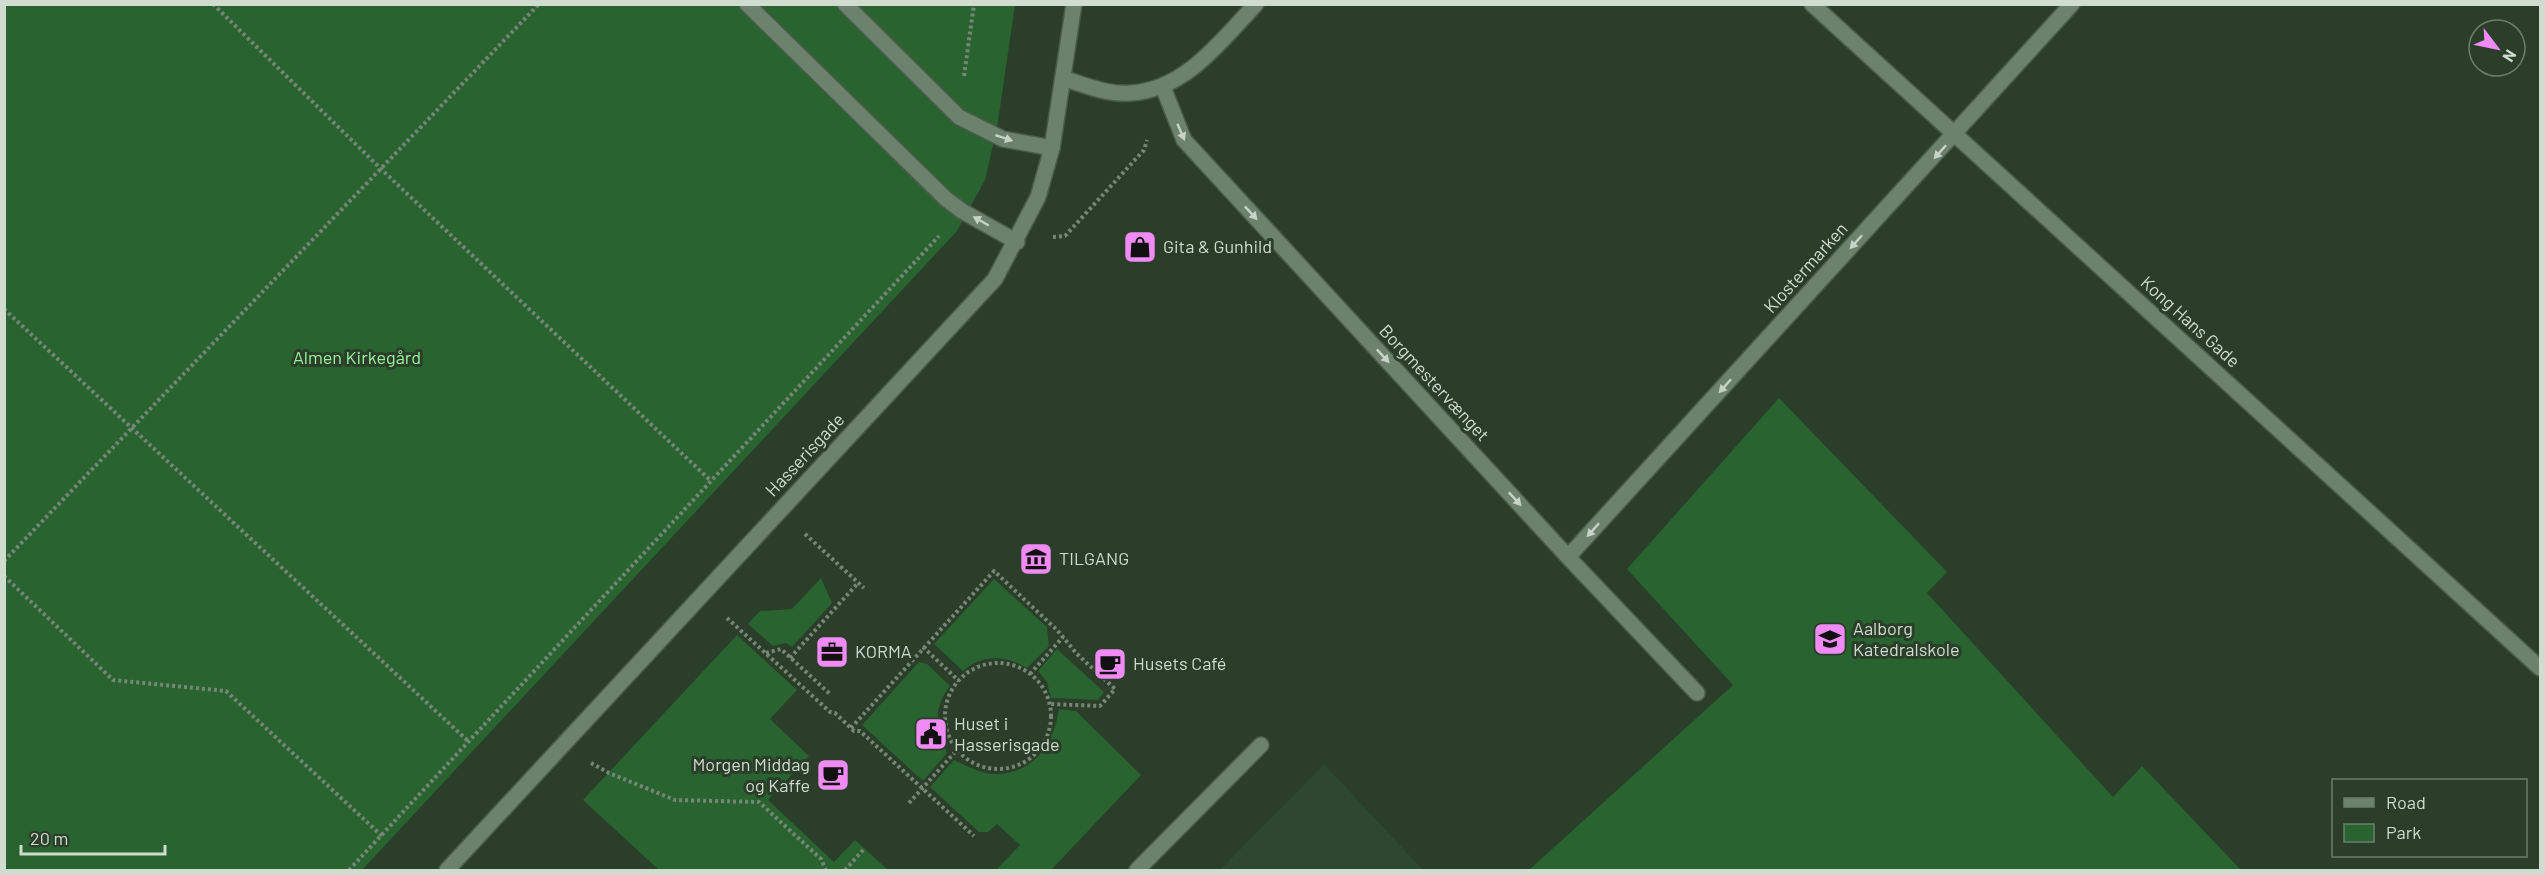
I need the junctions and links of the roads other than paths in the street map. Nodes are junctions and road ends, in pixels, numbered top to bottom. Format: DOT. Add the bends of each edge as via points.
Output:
graph roads {
  1 [pos="747,4"];
  2 [pos="845,4"];
  3 [pos="1074,4"];
  4 [pos="1256,4"];
  5 [pos="1812,4"];
  6 [pos="2072,4"];
  7 [pos="1063,78"];
  8 [pos="1163,87"];
  9 [pos="1955,135"];
  10 [pos="1052,148"];
  11 [pos="1017,242"];
  12 [pos="1568,557"];
  13 [pos="2541,668"];
  14 [pos="1697,693"];
  15 [pos="1261,745"];
  16 [pos="447,870"];
  17 [pos="1137,870"];
  11 -- 1 [label="street, one-way" via="946,199"];
  2 -- 10 [label="street, one-way" via="958,117 1003,139"];
  3 -- 7 [label="street, Hasserisgade"];
  4 -- 8 [label="street" via="1198,65"];
  5 -- 9 [label="street, Kong Hans Gade"];
  6 -- 9 [label="street, Klostermarken"];
  7 -- 8 [label="street" via="1099,90 1130,93"];
  7 -- 10 [label="street, Hasserisgade"];
  8 -- 12 [label="street, Borgmestervænget, one-way" via="1184,140"];
  9 -- 12 [label="street, Klostermarken, one-way"];
  9 -- 13 [label="street, Kong Hans Gade"];
  10 -- 11 [label="street, Hasserisgade" via="1038,197"];
  11 -- 16 [label="street, Hasserisgade" via="996,279"];
  12 -- 14 [label="street, Borgmestervænget"];
  15 -- 17 [label="street"];
}
